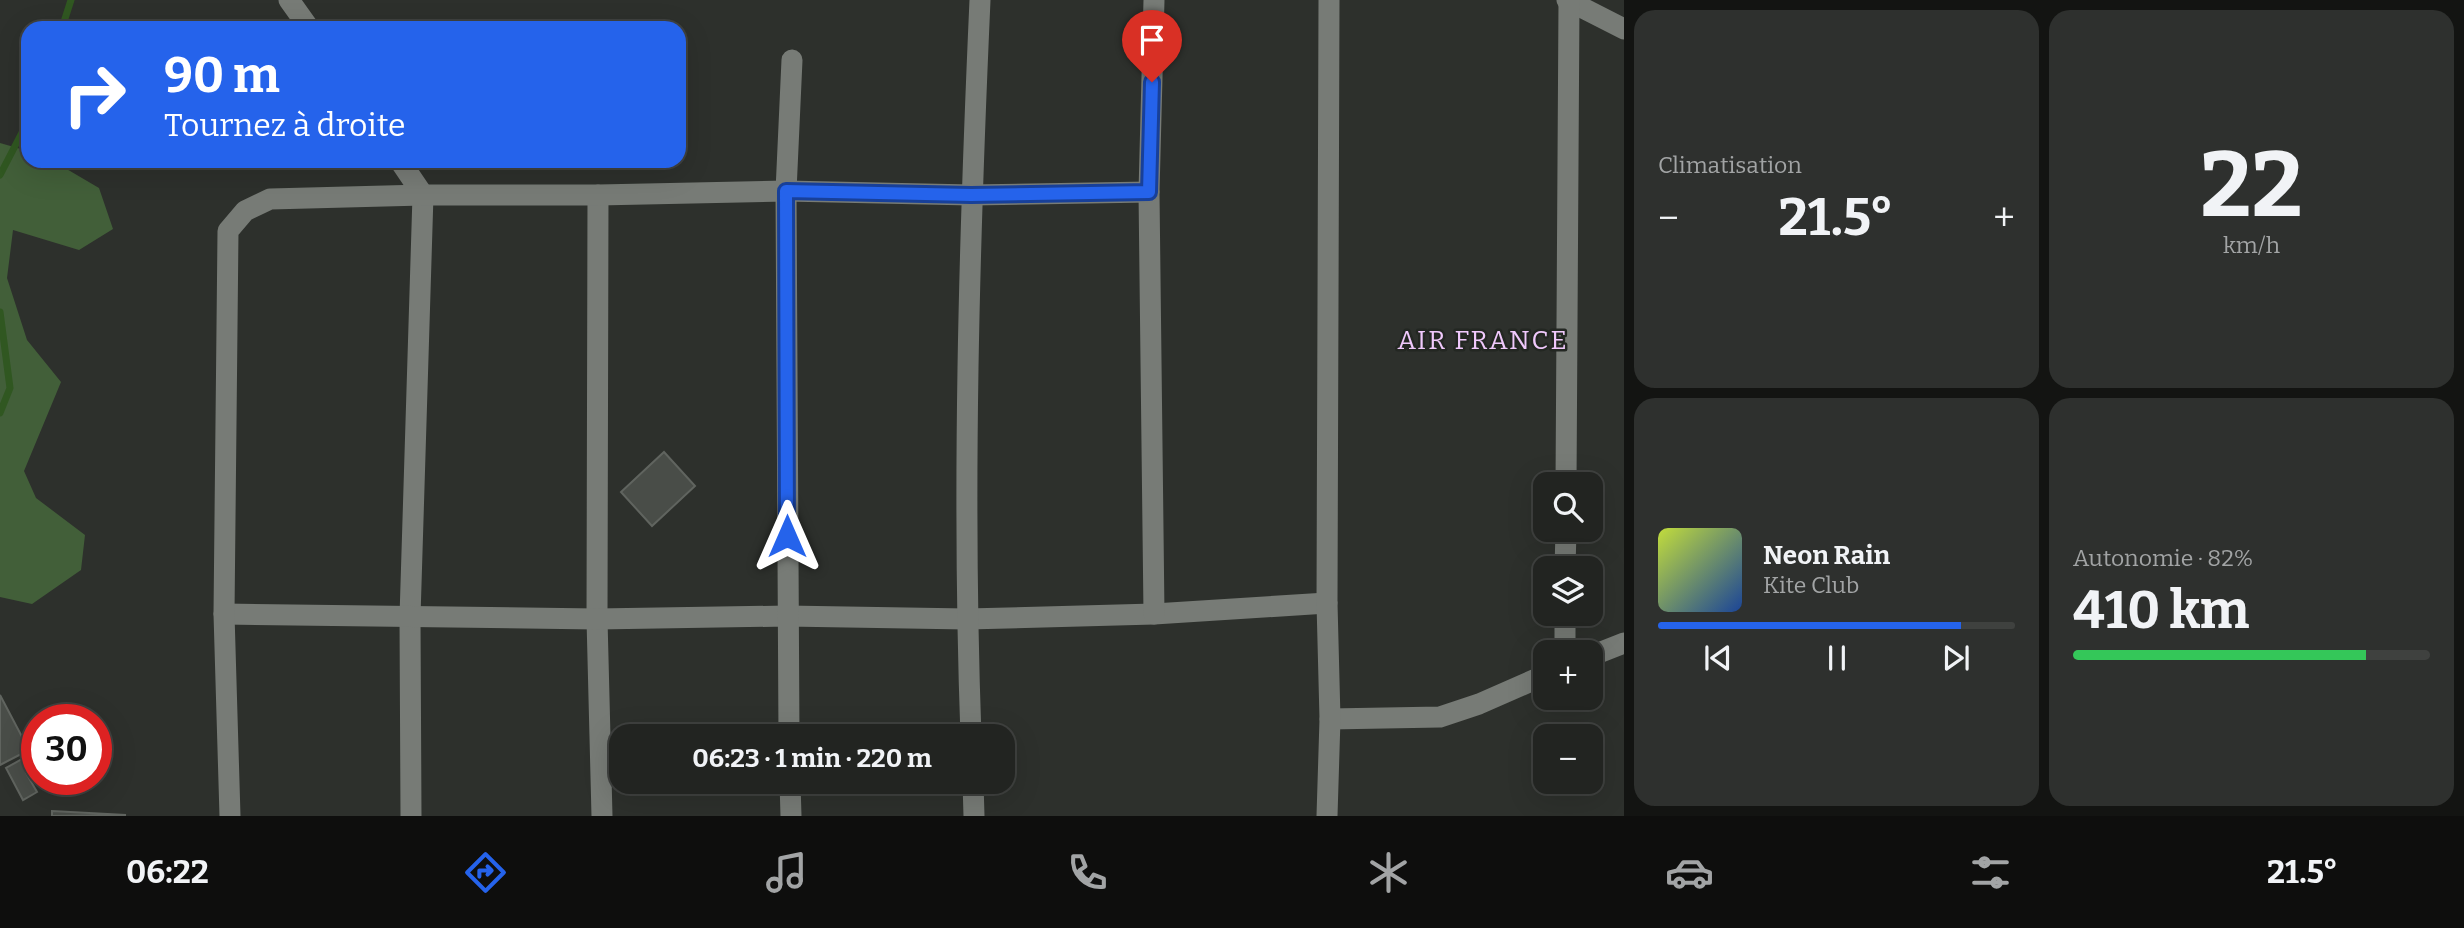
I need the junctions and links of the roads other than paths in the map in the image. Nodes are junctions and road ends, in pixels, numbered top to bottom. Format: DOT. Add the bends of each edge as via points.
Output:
graph roads {
  1 [pos="289,0"];
  2 [pos="980,0"];
  3 [pos="1154,0"];
  4 [pos="1329,0"];
  5 [pos="1568,1"];
  6 [pos="304,21"];
  7 [pos="1624,29"];
  8 [pos="792,60"];
  9 [pos="405,168"];
  10 [pos="786,191"];
  11 [pos="1149,192"];
  12 [pos="423,195"];
  13 [pos="598,195"];
  14 [pos="971,195"];
  15 [pos="1566,472"];
  16 [pos="1327,603"];
  17 [pos="224,614"];
  18 [pos="1154,614"];
  19 [pos="787,615"];
  20 [pos="410,617"];
  21 [pos="597,619"];
  22 [pos="967,619"];
  23 [pos="1624,643"];
  24 [pos="1603,651"];
  25 [pos="1533,680"];
  26 [pos="1330,719"];
  27 [pos="789,724"];
  28 [pos="971,724"];
  29 [pos="790,794"];
  30 [pos="973,794"];
  31 [pos="230,816"];
  32 [pos="411,816"];
  33 [pos="602,816"];
  34 [pos="791,816"];
  35 [pos="974,816"];
  36 [pos="1327,816"];
  1 -- 6 [label="street"];
  2 -- 14 [label="street"];
  3 -- 11 [label="street"];
  4 -- 16 [label="street"];
  5 -- 7 [label="street"];
  5 -- 15 [label="street"];
  8 -- 10 [label="street"];
  9 -- 12 [label="street"];
  10 -- 13 [label="street"];
  10 -- 14 [label="street"];
  10 -- 19 [label="street"];
  11 -- 14 [label="street"];
  11 -- 18 [label="street"];
  12 -- 13 [label="street"];
  12 -- 17 [label="street" via="270,199 244,211 228,231"];
  12 -- 20 [label="street"];
  13 -- 21 [label="street"];
  14 -- 22 [label="street"];
  16 -- 18 [label="street"];
  16 -- 26 [label="street"];
  17 -- 20 [label="street"];
  17 -- 31 [label="street"];
  18 -- 22 [label="street"];
  19 -- 21 [label="street"];
  19 -- 22 [label="street"];
  19 -- 27 [label="street"];
  20 -- 21 [label="street"];
  20 -- 32 [label="street"];
  21 -- 33 [label="street"];
  22 -- 28 [label="street"];
  23 -- 24 [label="street"];
  25 -- 26 [label="street" via="1440,717"];
  26 -- 36 [label="street"];
  29 -- 34 [label="street"];
  30 -- 35 [label="street"];
}
